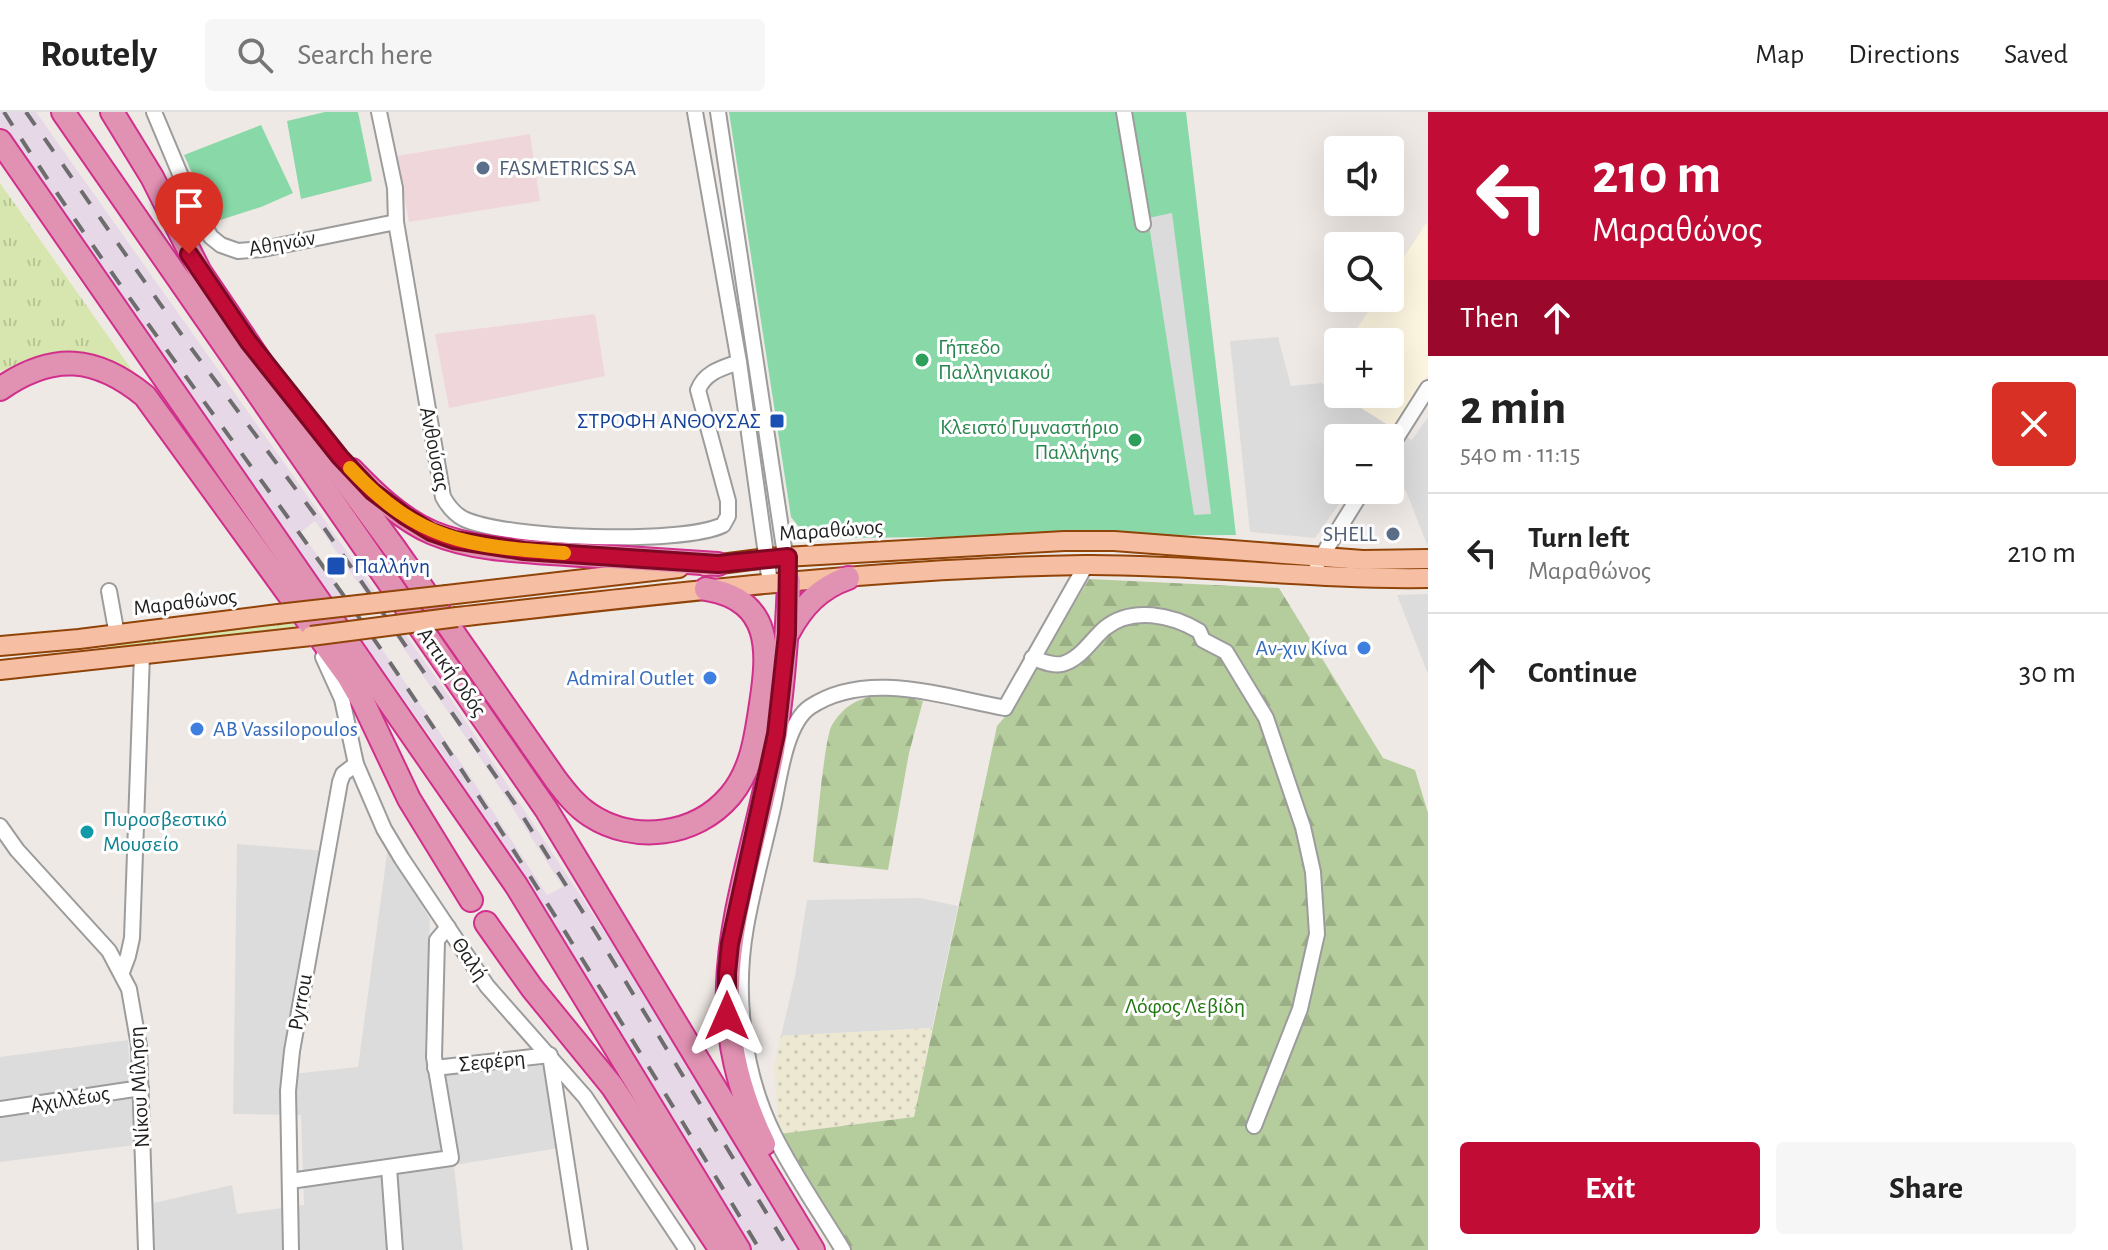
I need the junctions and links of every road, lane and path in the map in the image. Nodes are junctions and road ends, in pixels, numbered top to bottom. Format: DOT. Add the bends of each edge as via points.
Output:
graph roads {
  1 [pos="63,112"];
  2 [pos="112,112"];
  3 [pos="154,112"];
  4 [pos="379,112"];
  5 [pos="695,112"];
  6 [pos="718,112"];
  7 [pos="1124,112"];
  8 [pos="0,141"];
  9 [pos="396,222"];
  10 [pos="1143,224"];
  11 [pos="248,341"];
  12 [pos="739,362"];
  13 [pos="1428,388"];
  14 [pos="0,389"];
  15 [pos="1412,413"];
  16 [pos="1427,419"];
  17 [pos="1404,426"];
  18 [pos="1354,504"];
  19 [pos="788,557"];
  20 [pos="1320,557"];
  21 [pos="767,558"];
  22 [pos="1428,559"];
  23 [pos="718,564"];
  24 [pos="1086,565"];
  25 [pos="1311,576"];
  26 [pos="848,578"];
  27 [pos="1428,578"];
  28 [pos="780,582"];
  29 [pos="706,589"];
  30 [pos="109,591"];
  31 [pos="787,634"];
  32 [pos="117,635"];
  33 [pos="311,636"];
  34 [pos="0,646"];
  35 [pos="142,654"];
  36 [pos="1032,658"];
  37 [pos="0,670"];
  38 [pos="356,764"];
  39 [pos="0,826"];
  40 [pos="471,900"];
  41 [pos="486,923"];
  42 [pos="448,927"];
  43 [pos="122,972"];
  44 [pos="550,1055"];
  45 [pos="435,1068"];
  46 [pos="141,1088"];
  47 [pos="0,1109"];
  48 [pos="1254,1126"];
  49 [pos="389,1168"];
  50 [pos="290,1181"];
  51 [pos="146,1250"];
  52 [pos="291,1250"];
  53 [pos="395,1250"];
  54 [pos="580,1250"];
  55 [pos="687,1250"];
  56 [pos="721,1250"];
  57 [pos="739,1250"];
  58 [pos="813,1250"];
  59 [pos="819,1250"];
  60 [pos="843,1250"];
  1 -- 58 [label="highway, Αττική Οδός" via="546,809"];
  2 -- 11 [label="highway" via="152,177 189,254"];
  3 -- 9 [label="street, Αθηνών" via="196,212 221,245 238,251 263,249"];
  4 -- 9 [label="street, Ανθούσας" via="395,188"];
  5 -- 12 [label="street"];
  6 -- 19 [label="street"];
  7 -- 10 [label="street"];
  8 -- 57 [label="highway" via="516,885"];
  9 -- 12 [label="street, Ανθούσας" via="443,497 462,518 508,530 608,536 701,532 723,525 728,501 698,390 710,374"];
  11 -- 23 [label="highway" via="372,491 431,532 524,551"];
  11 -- 29 [label="highway" via="556,780 597,820 652,833 697,822 730,796 750,759 766,671 764,639 738,601"];
  12 -- 21 [label="street"];
  13 -- 15 [label="street"];
  14 -- 40 [label="highway" via="36,369 81,363 104,369 145,396 348,676 409,799"];
  15 -- 16 [label="street"];
  15 -- 17 [label="street"];
  18 -- 20 [label="street"];
  19 -- 20 [label="main road, Μαραθώνος" via="1114,541"];
  19 -- 21 [label="main road, Μαραθώνος"];
  19 -- 28 [label="street"];
  20 -- 22 [label="main road, Μαραθώνος"];
  20 -- 25 [label="street"];
  21 -- 23 [label="main road, Μαραθώνος"];
  21 -- 28 [label="street"];
  23 -- 32 [label="main road, Μαραθώνος, bridge"];
  24 -- 25 [label="main road"];
  24 -- 26 [label="main road"];
  24 -- 36 [label="street"];
  25 -- 27 [label="main road"];
  26 -- 28 [label="main road"];
  26 -- 31 [label="highway" via="811,599"];
  28 -- 29 [label="main road"];
  28 -- 31 [label="highway"];
  29 -- 33 [label="main road, bridge"];
  30 -- 32 [label="street"];
  31 -- 59 [label="highway" via="773,750 730,944 727,1016 746,1105"];
  32 -- 34 [label="main road, Μαραθώνος"];
  33 -- 35 [label="main road"];
  33 -- 38 [label="street, Θαλή" via="342,699"];
  35 -- 37 [label="main road"];
  35 -- 43 [label="street" via="132,938"];
  36 -- 48 [label="street" via="1059,665 1115,623 1166,615 1226,652 1266,718 1303,827 1313,872 1317,934 1300,1009"];
  36 -- 60 [label="street" via="1005,708 874,686 803,712 787,744 746,926 744,1031 753,1078 773,1133"];
  38 -- 42 [label="street, Θαλή" via="384,829"];
  38 -- 50 [label="street, Pyrrou" via="340,782 292,1051"];
  39 -- 43 [label="street, Νίκου Μίληση"];
  41 -- 56 [label="highway" via="612,1086"];
  42 -- 44 [label="street, Θαλή" via="487,986"];
  42 -- 45 [label="street" via="437,940"];
  43 -- 46 [label="street, Νίκου Μίληση" via="137,1027"];
  44 -- 45 [label="street, Σεφέρη"];
  44 -- 54 [label="street"];
  44 -- 55 [label="street, Θαλή" via="585,1097"];
  45 -- 49 [label="street" via="451,1158"];
  46 -- 47 [label="street, Αχιλλέως"];
  46 -- 51 [label="street, Νίκου Μίληση"];
  49 -- 50 [label="street"];
  49 -- 53 [label="street"];
  50 -- 52 [label="street, Pyrrou"];
}
